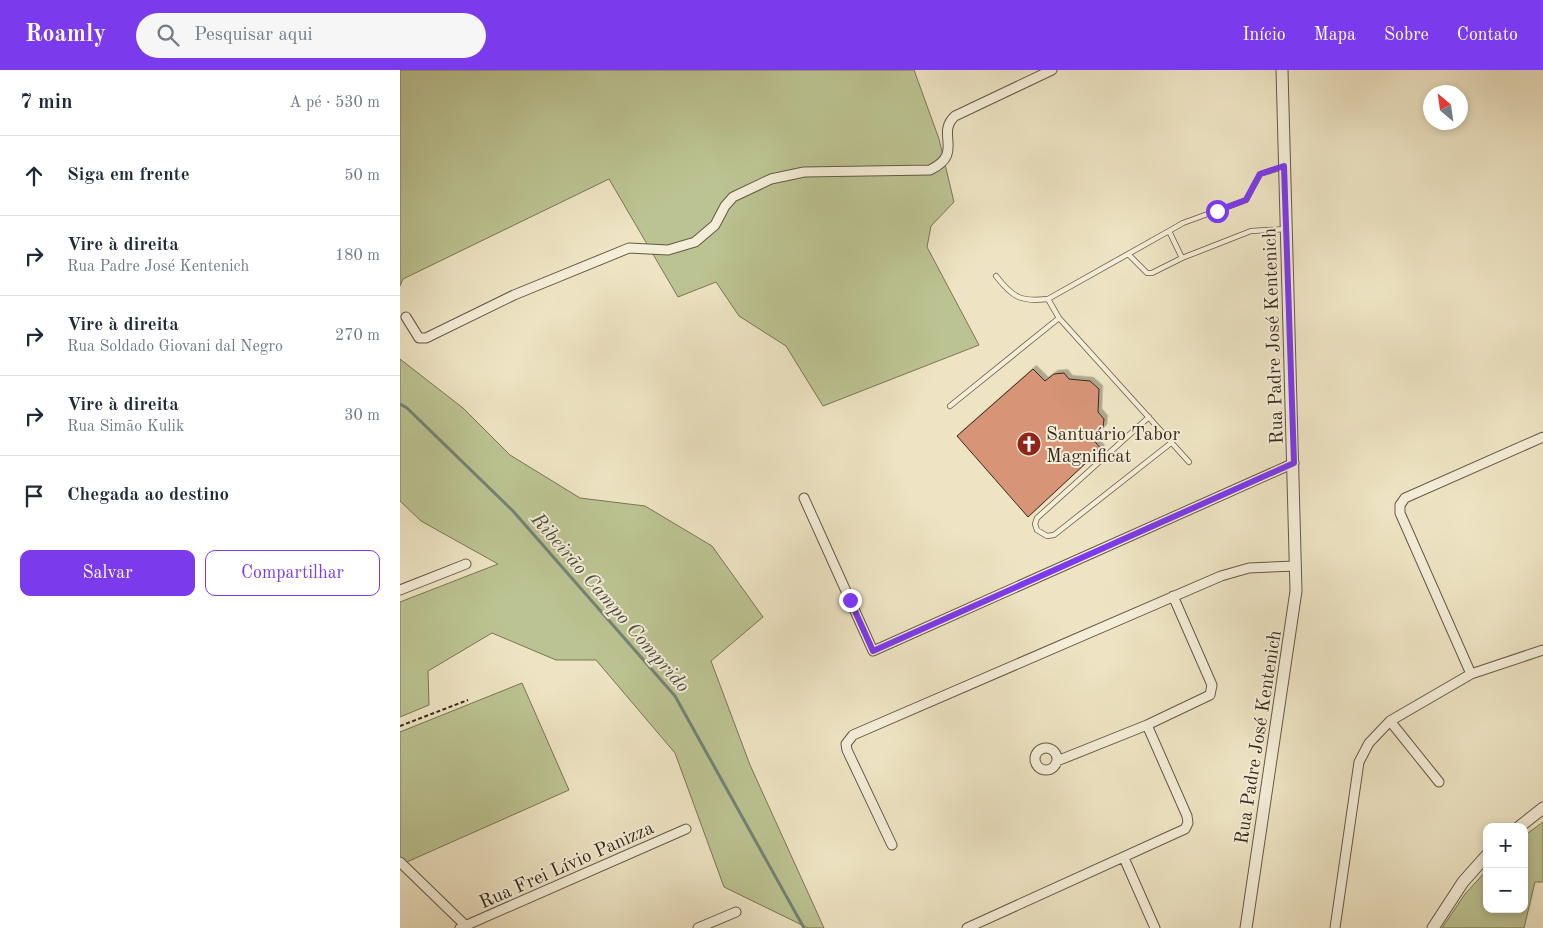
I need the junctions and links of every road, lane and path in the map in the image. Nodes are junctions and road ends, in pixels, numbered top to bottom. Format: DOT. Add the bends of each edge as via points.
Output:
graph roads {
  1 [pos="1052,70"];
  2 [pos="1282,70"];
  3 [pos="1284,166"];
  4 [pos="1286,229"];
  5 [pos="1169,231"];
  6 [pos="1128,254"];
  7 [pos="1182,258"];
  8 [pos="996,276"];
  9 [pos="1048,299"];
  10 [pos="406,317"];
  11 [pos="1059,318"];
  12 [pos="950,406"];
  13 [pos="1149,417"];
  14 [pos="1543,437"];
  15 [pos="1170,442"];
  16 [pos="1189,462"];
  17 [pos="1294,463"];
  18 [pos="804,498"];
  19 [pos="466,564"];
  20 [pos="1296,566"];
  21 [pos="400,590"];
  22 [pos="1173,596"];
  23 [pos="1543,650"];
  24 [pos="1472,674"];
  25 [pos="468,700"];
  26 [pos="1390,720"];
  27 [pos="1146,725"];
  28 [pos="400,726"];
  29 [pos="1057,761"];
  30 [pos="1439,782"];
  31 [pos="1543,808"];
  32 [pos="1524,823"];
  33 [pos="686,829"];
  34 [pos="892,846"];
  35 [pos="1124,858"];
  36 [pos="1483,860"];
  37 [pos="400,862"];
  38 [pos="736,912"];
  39 [pos="465,927"];
  40 [pos="698,928"];
  41 [pos="967,928"];
  42 [pos="1155,928"];
  43 [pos="1246,928"];
  44 [pos="1335,928"];
  45 [pos="1434,928"];
  1 -- 10 [label="street" via="955,116 948,126 948,157 930,170 804,172 771,179 733,198 706,235 681,248 630,248 514,295 426,338 419,338"];
  2 -- 3 [label="street, Rua Padre José Kentenich"];
  3 -- 4 [label="street, Rua Padre José Kentenich"];
  3 -- 5 [label="lane" via="1260,174 1246,200"];
  4 -- 7 [label="lane" via="1251,231"];
  4 -- 17 [label="street, Rua Padre José Kentenich"];
  5 -- 6 [label="lane"];
  5 -- 7 [label="lane"];
  6 -- 7 [label="lane" via="1147,273"];
  6 -- 9 [label="lane"];
  8 -- 9 [label="lane" via="1008,291 1019,298 1029,301"];
  9 -- 11 [label="lane"];
  11 -- 12 [label="lane"];
  11 -- 13 [label="lane"];
  13 -- 15 [label="lane"];
  13 -- 15 [label="lane" via="1037,518 1037,530 1047,536 1054,535"];
  14 -- 24 [label="street" via="1405,498 1400,505 1400,513"];
  15 -- 16 [label="lane"];
  17 -- 18 [label="street" via="873,651"];
  17 -- 20 [label="street, Rua Padre José Kentenich"];
  19 -- 21 [label="street"];
  20 -- 22 [label="street" via="1234,571"];
  20 -- 43 [label="street, Rua Padre José Kentenich" via="1294,606"];
  22 -- 27 [label="street" via="1212,690 1204,699"];
  22 -- 34 [label="street" via="849,738 847,750"];
  23 -- 24 [label="street"];
  24 -- 26 [label="street"];
  25 -- 28 [label="path"];
  26 -- 30 [label="street"];
  26 -- 44 [label="street" via="1369,743 1360,762"];
  27 -- 29 [label="street"];
  27 -- 35 [label="street" via="1188,823 1181,832"];
  31 -- 32 [label="street"];
  33 -- 39 [label="street, Rua Frei Lívio Panizza"];
  35 -- 41 [label="street"];
  35 -- 42 [label="street"];
  36 -- 45 [label="street" via="1463,882"];
  37 -- 39 [label="street"];
  38 -- 40 [label="street"];
}
